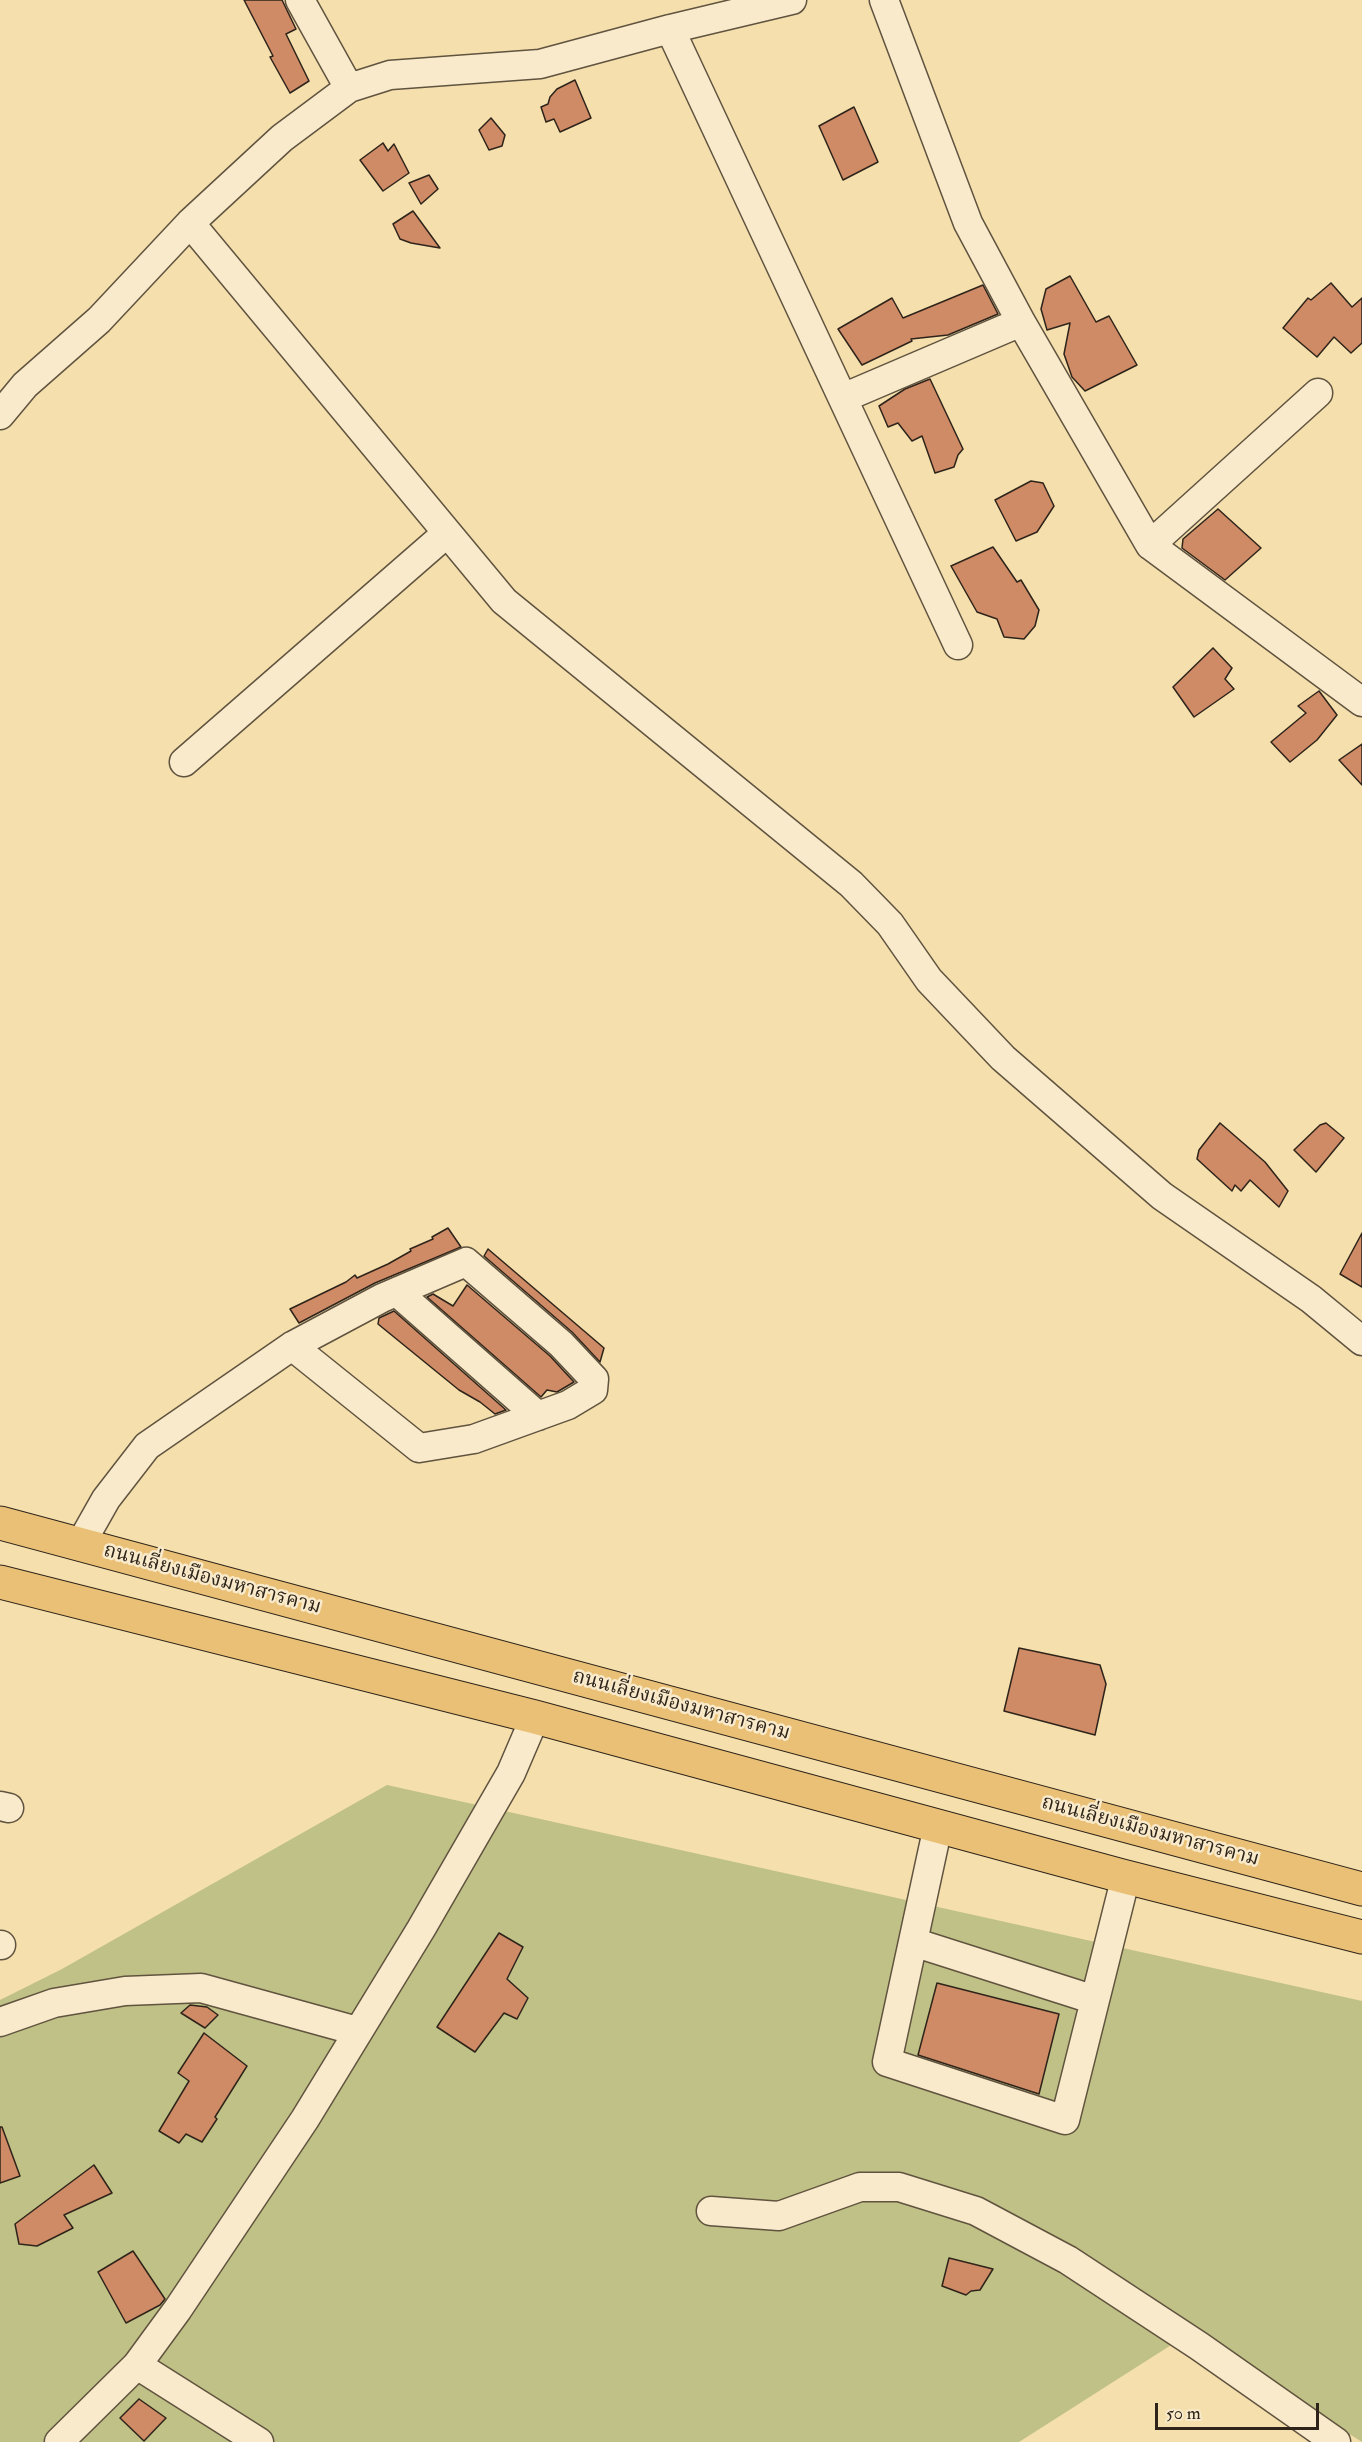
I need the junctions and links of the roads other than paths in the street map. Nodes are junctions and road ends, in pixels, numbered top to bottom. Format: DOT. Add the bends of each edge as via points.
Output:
graph roads {
  1 [pos="300,0"];
  2 [pos="792,0"];
  3 [pos="884,0"];
  4 [pos="670,29"];
  5 [pos="349,88"];
  6 [pos="190,223"];
  7 [pos="1021,322"];
  8 [pos="1318,393"];
  9 [pos="843,398"];
  10 [pos="0,415"];
  11 [pos="447,532"];
  12 [pos="1150,544"];
  13 [pos="958,645"];
  14 [pos="1362,702"];
  15 [pos="183,762"];
  16 [pos="397,1292"];
  17 [pos="1362,1341"];
  18 [pos="292,1346"];
  19 [pos="538,1416"];
  20 [pos="0,1522"];
  21 [pos="80,1545"];
  22 [pos="0,1582"];
  23 [pos="535,1717"];
  24 [pos="938,1826"];
  25 [pos="1126,1876"];
  26 [pos="1362,1889"];
  27 [pos="1362,1937"];
  28 [pos="913,1942"];
  29 [pos="1095,2000"];
  30 [pos="0,2022"];
  31 [pos="357,2031"];
  32 [pos="711,2211"];
  33 [pos="137,2365"];
  34 [pos="59,2442"];
  35 [pos="259,2442"];
  36 [pos="1336,2442"];
  1 -- 5 [label="street"];
  2 -- 4 [label="street"];
  3 -- 7 [label="street" via="968,223"];
  4 -- 5 [label="street" via="540,64 390,75"];
  4 -- 9 [label="street"];
  5 -- 6 [label="street" via="282,138"];
  6 -- 10 [label="street" via="99,320 25,385"];
  6 -- 11 [label="street"];
  7 -- 9 [label="street"];
  7 -- 12 [label="street"];
  8 -- 12 [label="street"];
  9 -- 13 [label="street"];
  11 -- 15 [label="street"];
  11 -- 17 [label="street" via="504,601 851,884 890,924 929,980 1003,1058 1162,1196 1311,1299"];
  12 -- 14 [label="street"];
  16 -- 18 [label="street"];
  16 -- 19 [label="street"];
  16 -- 19 [label="street" via="466,1263 561,1344 594,1379 592,1390 568,1406"];
  18 -- 19 [label="street" via="420,1448 474,1439"];
  18 -- 21 [label="street" via="147,1446 106,1499"];
  20 -- 21 [label="highway, ถนนเลี่ยงเมืองมหาสารคาม"];
  21 -- 26 [label="highway, ถนนเลี่ยงเมืองมหาสารคาม"];
  22 -- 23 [label="highway"];
  23 -- 24 [label="highway"];
  23 -- 31 [label="street" via="511,1773"];
  24 -- 25 [label="highway"];
  24 -- 28 [label="street"];
  25 -- 27 [label="highway"];
  25 -- 29 [label="street"];
  28 -- 29 [label="street"];
  28 -- 29 [label="street" via="887,2062 1065,2120"];
  30 -- 31 [label="street" via="54,2002 125,1991 201,1988"];
  31 -- 33 [label="street" via="305,2119"];
  32 -- 36 [label="street" via="779,2216 861,2187 899,2187 976,2211 1068,2260"];
  33 -- 34 [label="street"];
  33 -- 35 [label="street"];
}
